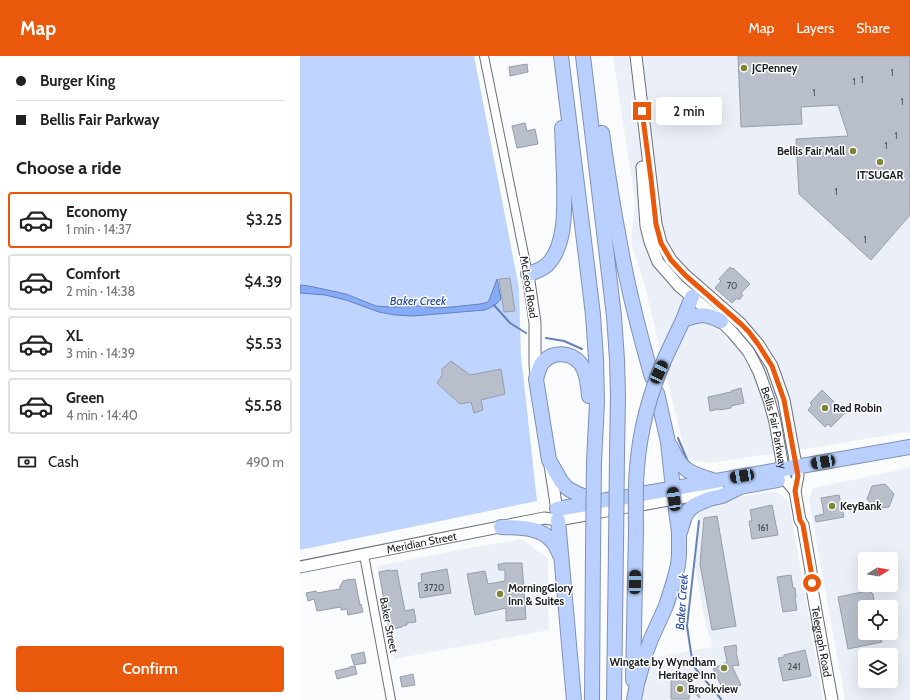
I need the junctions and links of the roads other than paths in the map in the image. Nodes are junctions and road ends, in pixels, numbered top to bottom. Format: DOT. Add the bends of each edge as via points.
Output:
graph roads {
  1 [pos="484,56"];
  2 [pos="558,56"];
  3 [pos="561,56"];
  4 [pos="583,56"];
  5 [pos="588,56"];
  6 [pos="636,56"];
  7 [pos="528,274"];
  8 [pos="692,289"];
  9 [pos="683,320"];
  10 [pos="721,322"];
  11 [pos="652,377"];
  12 [pos="536,379"];
  13 [pos="657,393"];
  14 [pos="668,442"];
  15 [pos="910,447"];
  16 [pos="910,456"];
  17 [pos="549,460"];
  18 [pos="594,462"];
  19 [pos="791,473"];
  20 [pos="715,481"];
  21 [pos="740,487"];
  22 [pos="795,491"];
  23 [pos="674,494"];
  24 [pos="620,503"];
  25 [pos="558,514"];
  26 [pos="500,527"];
  27 [pos="680,532"];
  28 [pos="364,554"];
  29 [pos="562,560"];
  30 [pos="300,567"];
  31 [pos="392,700"];
  32 [pos="574,700"];
  33 [pos="592,700"];
  34 [pos="614,700"];
  35 [pos="633,700"];
  36 [pos="832,700"];
  1 -- 7 [label="street, McLeod Road"];
  2 -- 7 [label="highway" via="563,142 563,224 558,246 550,261 544,268"];
  3 -- 18 [label="highway" via="593,315 596,358"];
  4 -- 34 [label="highway, bridge" via="617,360"];
  5 -- 11 [label="highway" via="619,239"];
  6 -- 8 [label="street, Bellis Fair Parkway" via="643,124 646,226 650,242 663,269"];
  7 -- 12 [label="street, McLeod Road" via="535,323"];
  8 -- 9 [label="highway"];
  8 -- 10 [label="street, Bellis Fair Parkway"];
  8 -- 19 [label="street, Bellis Fair Parkway" via="741,324 772,366 784,400"];
  9 -- 10 [label="highway" via="707,315"];
  9 -- 35 [label="highway, bridge" via="659,372 641,434 637,469"];
  10 -- 19 [label="street, Bellis Fair Parkway" via="748,351 759,372"];
  12 -- 17 [label="highway, McLeod Road"];
  12 -- 18 [label="highway" via="542,362 552,355 571,356 580,363 587,382"];
  13 -- 14 [label="highway"];
  14 -- 20 [label="highway" via="684,468 695,475"];
  14 -- 23 [label="highway"];
  15 -- 19 [label="highway"];
  16 -- 19 [label="highway"];
  17 -- 25 [label="street, McLeod Road"];
  17 -- 25 [label="highway, Meridian Street" via="561,481 578,494 586,505"];
  18 -- 33 [label="highway, bridge"];
  19 -- 20 [label="highway"];
  19 -- 21 [label="highway"];
  19 -- 22 [label="street, Bellis Fair Parkway"];
  20 -- 23 [label="highway"];
  21 -- 23 [label="street"];
  21 -- 27 [label="highway" via="695,505 685,516"];
  22 -- 36 [label="street, Telegraph Road"];
  23 -- 24 [label="highway"];
  23 -- 27 [label="highway"];
  25 -- 26 [label="street, Meridian Street"];
  25 -- 29 [label="highway"];
  26 -- 28 [label="street, Meridian Street"];
  26 -- 29 [label="highway" via="529,529 549,537"];
  27 -- 35 [label="highway" via="676,574 645,655"];
  28 -- 30 [label="street, Meridian Street"];
  28 -- 31 [label="street, Baker Street"];
  29 -- 32 [label="highway"];
}
